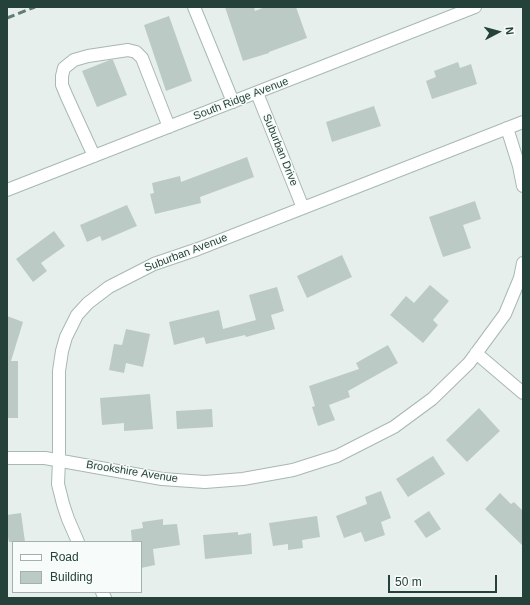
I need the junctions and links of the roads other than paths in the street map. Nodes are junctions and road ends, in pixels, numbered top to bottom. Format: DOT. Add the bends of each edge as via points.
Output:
graph roads {
  1 [pos="194,7"];
  2 [pos="475,7"];
  3 [pos="257,93"];
  4 [pos="233,102"];
  5 [pos="523,122"];
  6 [pos="169,127"];
  7 [pos="507,128"];
  8 [pos="94,156"];
  9 [pos="523,186"];
  10 [pos="7,190"];
  11 [pos="303,208"];
  12 [pos="523,263"];
  13 [pos="476,353"];
  14 [pos="523,393"];
  15 [pos="7,458"];
  16 [pos="59,460"];
  17 [pos="78,541"];
  1 -- 4 [label="street"];
  2 -- 3 [label="street, South Ridge Avenue"];
  3 -- 4 [label="street, South Ridge Avenue"];
  3 -- 11 [label="street, Suburban Drive"];
  4 -- 6 [label="street, South Ridge Avenue"];
  5 -- 7 [label="street, Suburban Avenue"];
  6 -- 8 [label="street, South Ridge Avenue"];
  6 -- 8 [label="street" via="142,58 136,52 128,50 74,60 64,68 62,85"];
  7 -- 9 [label="street"];
  7 -- 11 [label="street, Suburban Avenue"];
  8 -- 10 [label="street, South Ridge Avenue"];
  11 -- 16 [label="street, Suburban Avenue" via="154,264 109,287 88,303 77,315 62,351 59,371"];
  12 -- 13 [label="street, Brookshire Avenue" via="520,278 505,314"];
  13 -- 14 [label="street"];
  13 -- 16 [label="street, Brookshire Avenue" via="432,400 394,427 337,456 293,470 243,479 205,482 162,479"];
  15 -- 16 [label="street, Brookshire Avenue"];
  16 -- 17 [label="street, Suburban Avenue" via="58,484 68,520"];
}
